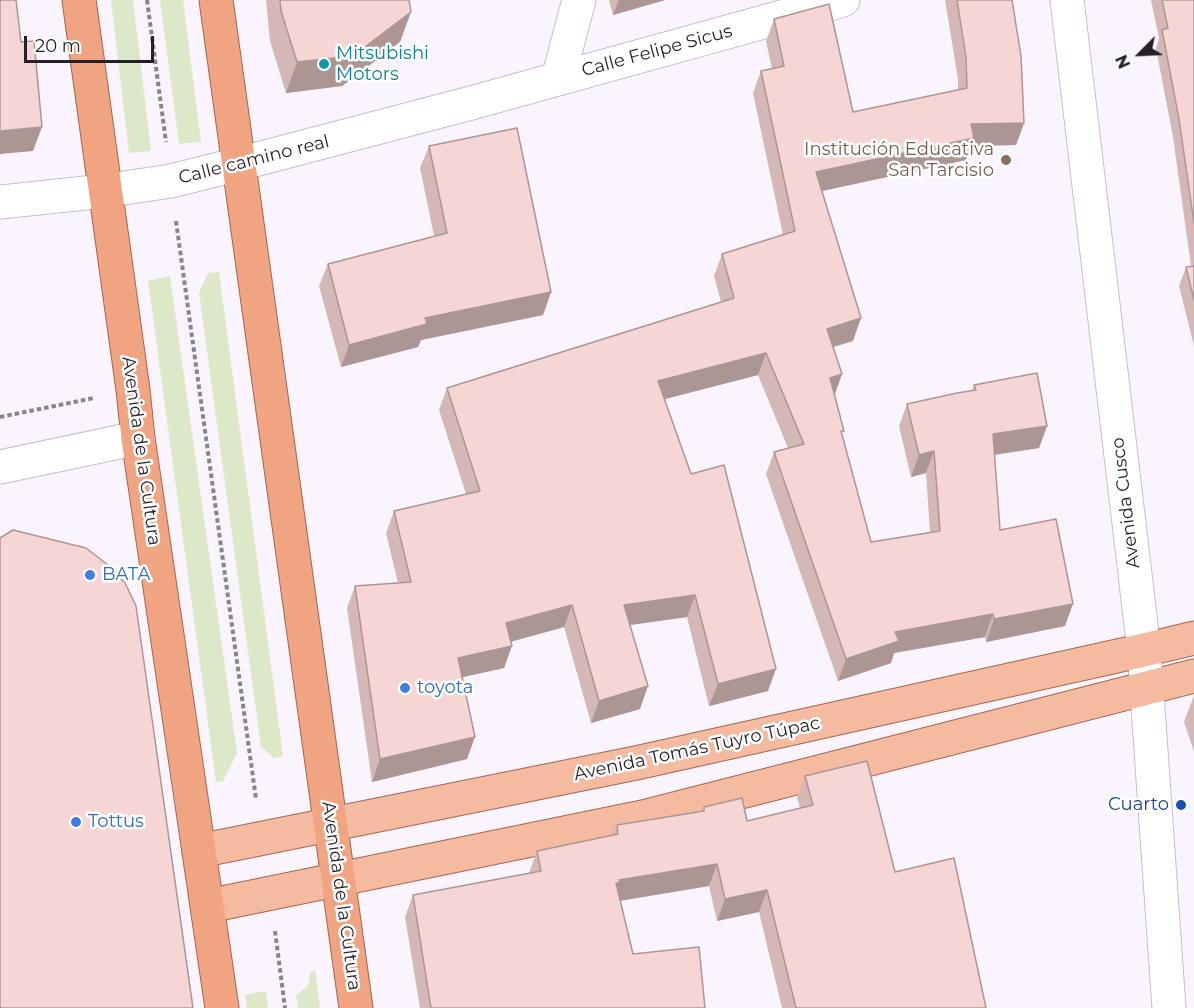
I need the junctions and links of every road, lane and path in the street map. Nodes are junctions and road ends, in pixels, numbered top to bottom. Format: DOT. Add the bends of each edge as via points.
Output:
graph roads {
  1 [pos="79,0"];
  2 [pos="147,0"];
  3 [pos="216,0"];
  4 [pos="579,0"];
  5 [pos="843,0"];
  6 [pos="1067,0"];
  7 [pos="558,79"];
  8 [pos="401,122"];
  9 [pos="239,164"];
  10 [pos="171,181"];
  11 [pos="104,191"];
  12 [pos="0,202"];
  13 [pos="133,390"];
  14 [pos="0,417"];
  15 [pos="138,438"];
  16 [pos="0,466"];
  17 [pos="1194,638"];
  18 [pos="1144,650"];
  19 [pos="1194,676"];
  20 [pos="1148,688"];
  21 [pos="331,825"];
  22 [pos="261,838"];
  23 [pos="199,851"];
  24 [pos="338,879"];
  25 [pos="270,893"];
  26 [pos="208,906"];
  27 [pos="222,1008"];
  28 [pos="285,1008"];
  29 [pos="356,1008"];
  30 [pos="1169,1008"];
  1 -- 11 [label="highway, Avenida de la Cultura"];
  2 -- 10 [label="path"];
  3 -- 9 [label="highway, Avenida de la Cultura"];
  4 -- 7 [label="street"];
  5 -- 7 [label="street, Calle Felipe Sicus"];
  6 -- 18 [label="street, Avenida Cusco"];
  7 -- 8 [label="street, Calle Felipe Sicus"];
  8 -- 9 [label="street, Calle camino real"];
  9 -- 10 [label="street, Calle camino real"];
  9 -- 21 [label="highway, Avenida de la Cultura"];
  10 -- 11 [label="street, Calle camino real"];
  10 -- 22 [label="path"];
  11 -- 12 [label="street"];
  11 -- 13 [label="highway, Avenida de la Cultura"];
  13 -- 14 [label="path"];
  13 -- 15 [label="highway, Avenida de la Cultura"];
  15 -- 16 [label="street"];
  15 -- 23 [label="highway, Avenida de la Cultura"];
  17 -- 18 [label="main road, Avenida Tomás Tuyro Túpac"];
  18 -- 20 [label="street, Avenida Cusco"];
  18 -- 21 [label="main road, Avenida Tomás Tuyro Túpac" via="636,763"];
  19 -- 20 [label="main road"];
  20 -- 24 [label="main road" via="643,817"];
  20 -- 30 [label="street, Avenida Cusco"];
  21 -- 22 [label="main road, Avenida Tomás Tuyro Túpac"];
  21 -- 24 [label="highway, Avenida de la Cultura"];
  22 -- 23 [label="main road, Avenida Tomás Tuyro Túpac"];
  23 -- 26 [label="highway, Avenida de la Cultura"];
  24 -- 25 [label="main road"];
  24 -- 29 [label="highway, Avenida de la Cultura"];
  25 -- 26 [label="main road"];
  25 -- 28 [label="path"];
  26 -- 27 [label="highway, Avenida de la Cultura"];
}
